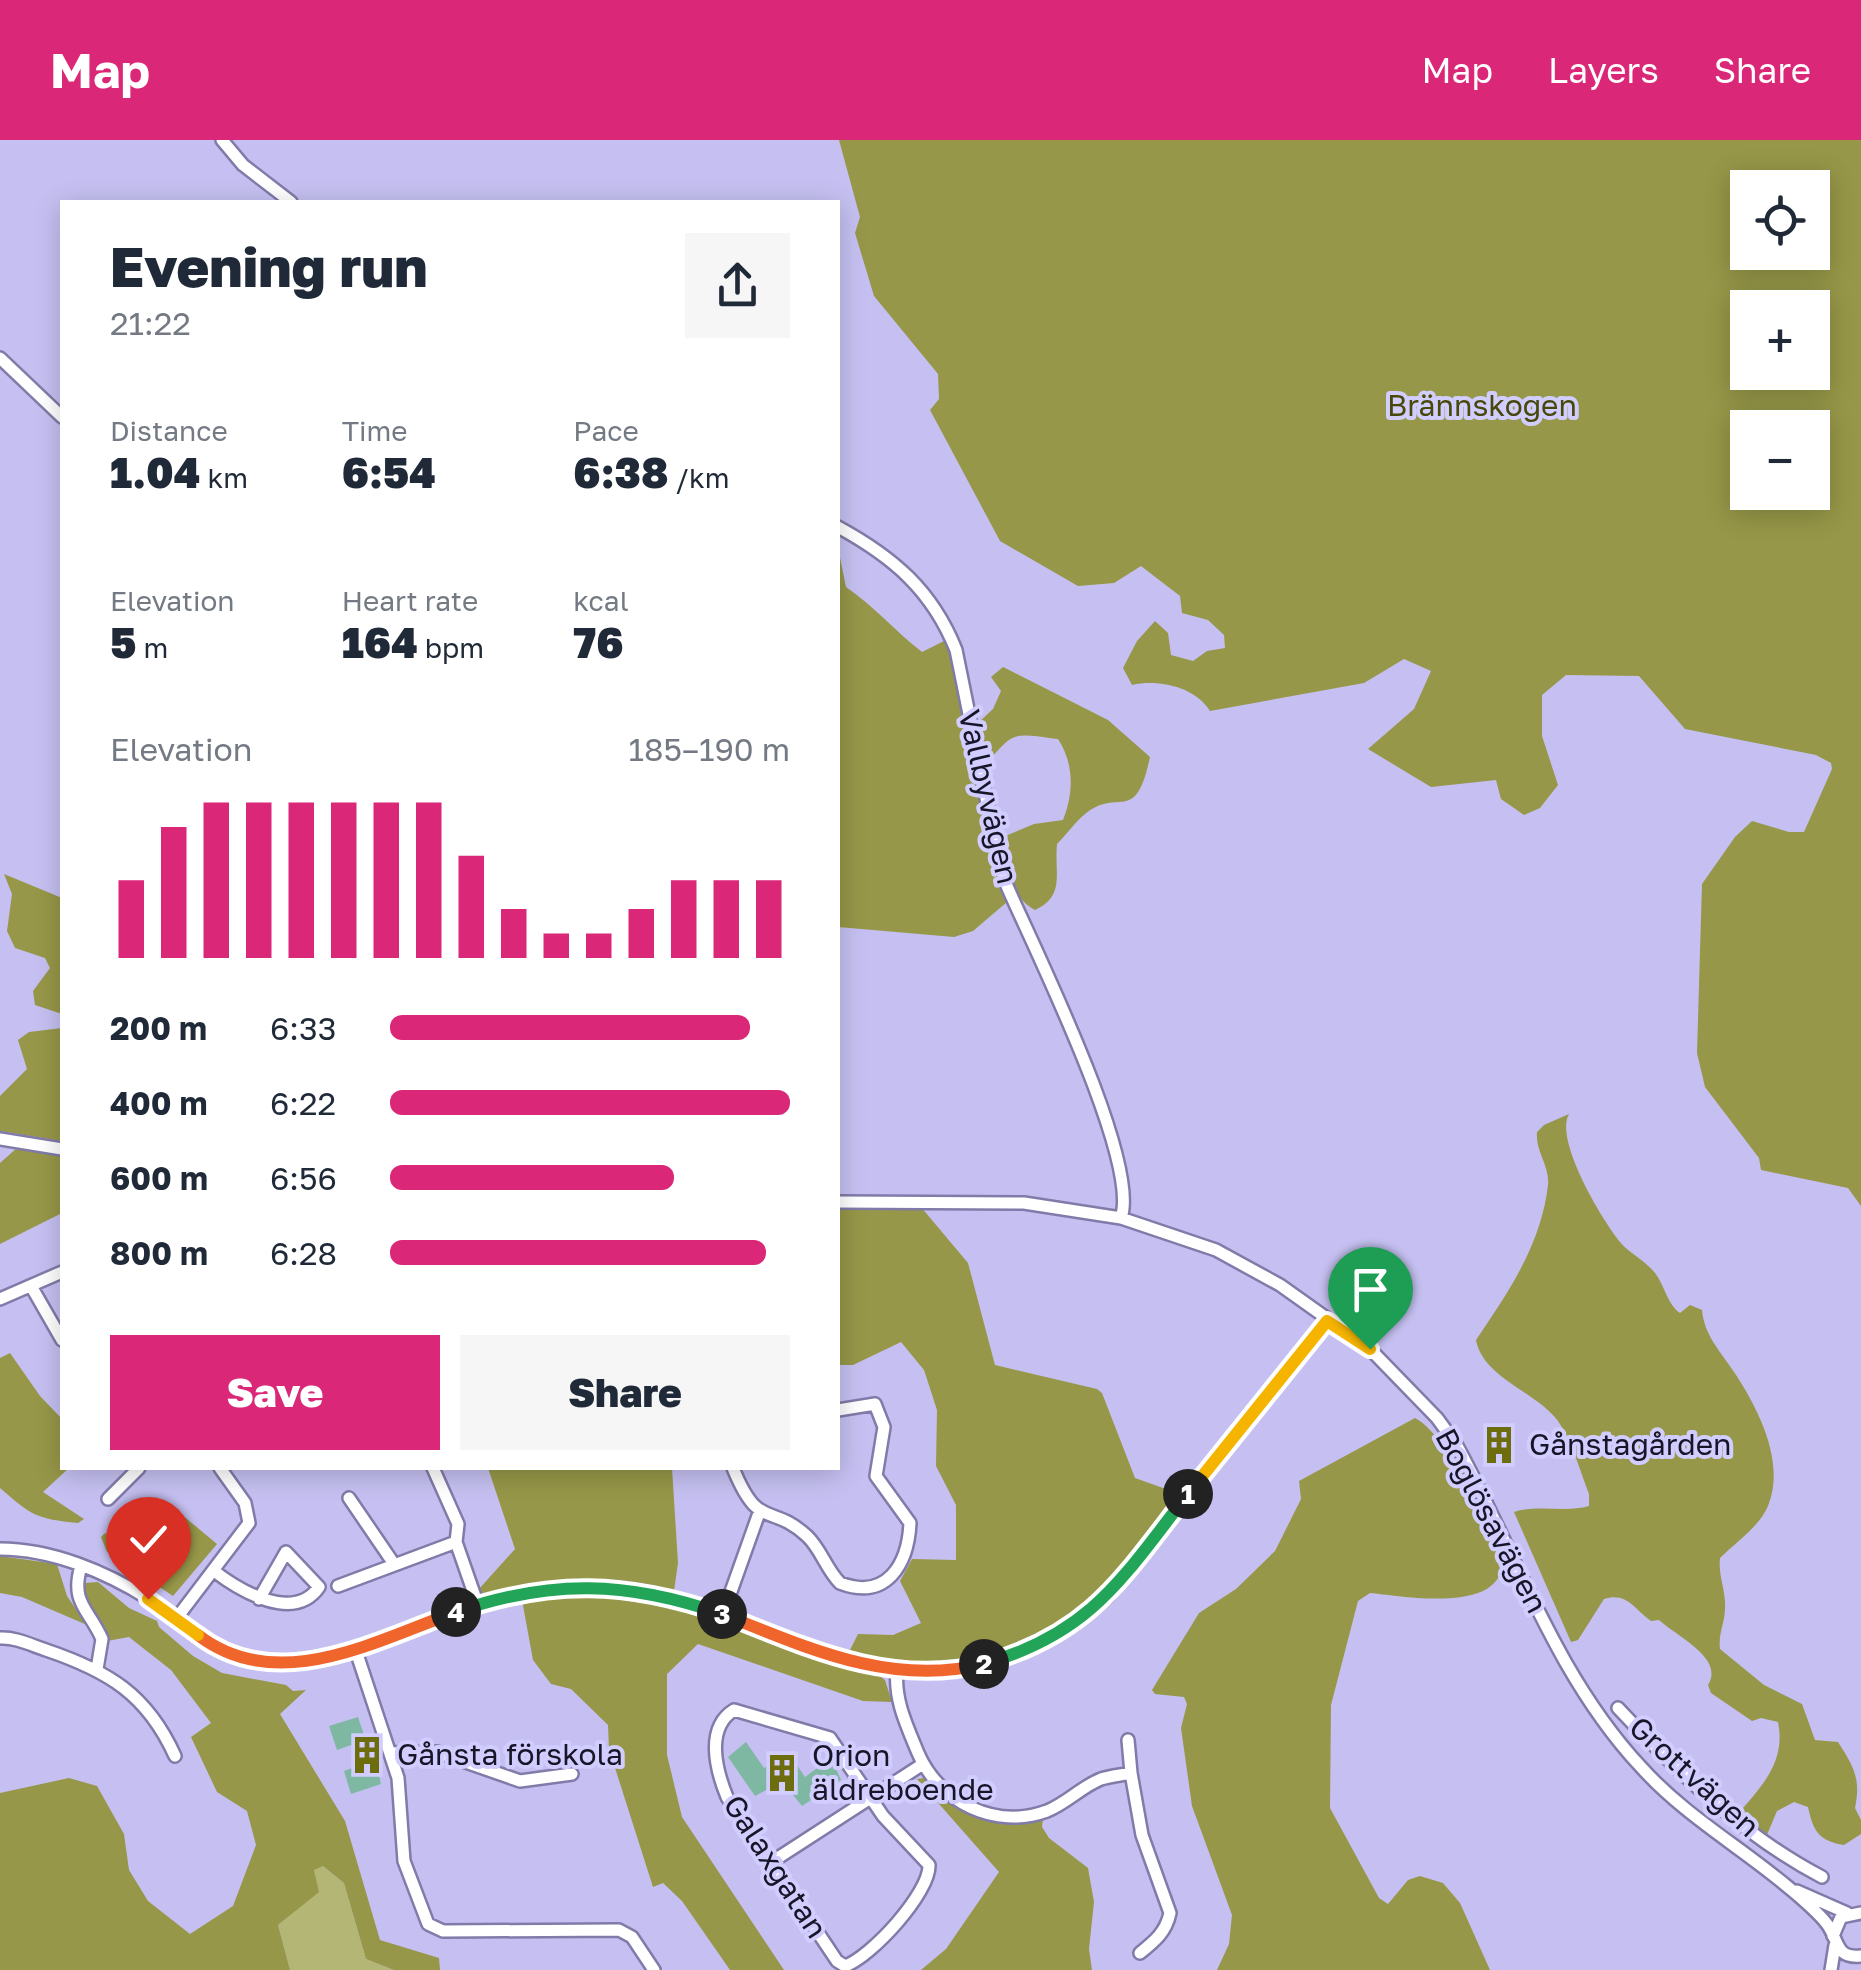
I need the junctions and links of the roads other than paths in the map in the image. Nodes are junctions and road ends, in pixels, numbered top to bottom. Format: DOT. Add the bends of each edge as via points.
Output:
graph roads {
  1 [pos="222,140"];
  2 [pos="288,200"];
  3 [pos="0,358"];
  4 [pos="60,416"];
  5 [pos="840,528"];
  6 [pos="0,1139"];
  7 [pos="60,1149"];
  8 [pos="840,1202"];
  9 [pos="1121,1218"];
  10 [pos="60,1273"];
  11 [pos="31,1286"];
  12 [pos="0,1299"];
  13 [pos="1327,1321"];
  14 [pos="60,1337"];
  15 [pos="840,1410"];
  16 [pos="137,1470"];
  17 [pos="221,1470"];
  18 [pos="434,1470"];
  19 [pos="734,1470"];
  20 [pos="349,1498"];
  21 [pos="108,1499"];
  22 [pos="759,1514"];
  23 [pos="456,1542"];
  24 [pos="0,1549"];
  25 [pos="394,1564"];
  26 [pos="81,1566"];
  27 [pos="214,1571"];
  28 [pos="338,1586"];
  29 [pos="259,1599"];
  30 [pos="478,1605"];
  31 [pos="723,1614"];
  32 [pos="176,1619"];
  33 [pos="0,1638"];
  34 [pos="355,1648"];
  35 [pos="97,1669"];
  36 [pos="897,1671"];
  37 [pos="1618,1708"];
  38 [pos="1128,1740"];
  39 [pos="390,1753"];
  40 [pos="175,1756"];
  41 [pos="924,1764"];
  42 [pos="1131,1773"];
  43 [pos="572,1774"];
  44 [pos="870,1795"];
  45 [pos="1723,1812"];
  46 [pos="1711,1830"];
  47 [pos="770,1863"];
  48 [pos="1822,1877"];
  49 [pos="1788,1887"];
  50 [pos="1856,1912"];
  51 [pos="1834,1940"];
  52 [pos="1140,1953"];
  53 [pos="1859,1957"];
  54 [pos="654,1970"];
  55 [pos="1831,1970"];
  56 [pos="1844,1970"];
  1 -- 2 [label="street"];
  3 -- 4 [label="street"];
  5 -- 9 [label="street, Vallbyvägen" via="916,582 952,638 998,858 1094,1088 1125,1194"];
  6 -- 7 [label="street"];
  8 -- 9 [label="street, Boglösavägen" via="1024,1202"];
  9 -- 13 [label="street, Boglösavägen" via="1216,1250 1280,1285"];
  10 -- 11 [label="street"];
  11 -- 12 [label="street"];
  11 -- 14 [label="street"];
  13 -- 36 [label="street" via="1124,1579 1086,1616 1014,1655 958,1670"];
  13 -- 46 [label="street, Boglösavägen" via="1370,1349 1437,1418 1593,1708 1642,1769"];
  15 -- 22 [label="street" via="875,1404 883,1418 876,1476 910,1522 907,1554 895,1576 869,1588 840,1582 806,1535"];
  16 -- 21 [label="street"];
  17 -- 27 [label="street" via="245,1504 249,1523"];
  18 -- 23 [label="street" via="458,1524"];
  19 -- 22 [label="street"];
  20 -- 25 [label="street"];
  22 -- 31 [label="street"];
  23 -- 25 [label="street"];
  23 -- 30 [label="street"];
  24 -- 26 [label="street"];
  25 -- 28 [label="street"];
  26 -- 32 [label="street"];
  26 -- 35 [label="street" via="80,1602 102,1639"];
  27 -- 29 [label="street"];
  27 -- 32 [label="street"];
  29 -- 29 [label="street" via="288,1602 320,1588 286,1552"];
  30 -- 31 [label="street" via="525,1592 604,1587 676,1598"];
  30 -- 34 [label="street"];
  31 -- 36 [label="street" via="844,1661"];
  32 -- 34 [label="street" via="206,1642 250,1661 295,1663"];
  33 -- 35 [label="street"];
  34 -- 39 [label="street"];
  35 -- 40 [label="street" via="128,1687"];
  36 -- 41 [label="street" via="898,1699"];
  37 -- 45 [label="street, Grottvägen"];
  38 -- 42 [label="street"];
  39 -- 43 [label="street" via="437,1752 520,1781"];
  39 -- 54 [label="street" via="401,1791 404,1861 428,1924 443,1931 619,1930 632,1937"];
  41 -- 42 [label="street" via="966,1806 1015,1818 1061,1805 1100,1779"];
  41 -- 44 [label="street"];
  42 -- 52 [label="street" via="1142,1835 1170,1912 1158,1938"];
  44 -- 47 [label="street"];
  44 -- 47 [label="street, Galaxgatan" via="830,1738 742,1711 727,1714 716,1744 722,1784"];
  44 -- 47 [label="street, Galaxgatan" via="925,1859 929,1873 892,1928 855,1962 845,1966 838,1960"];
  45 -- 46 [label="street"];
  45 -- 48 [label="street, Grottvägen"];
  46 -- 49 [label="street, Boglösavägen"];
  49 -- 50 [label="street, Boglösavägen"];
  49 -- 51 [label="street, Boglösavägen" via="1827,1924"];
  50 -- 51 [label="street" via="1837,1922"];
  51 -- 53 [label="street, Boglösavägen" via="1845,1955"];
  51 -- 55 [label="street"];
  53 -- 56 [label="street"];
}
